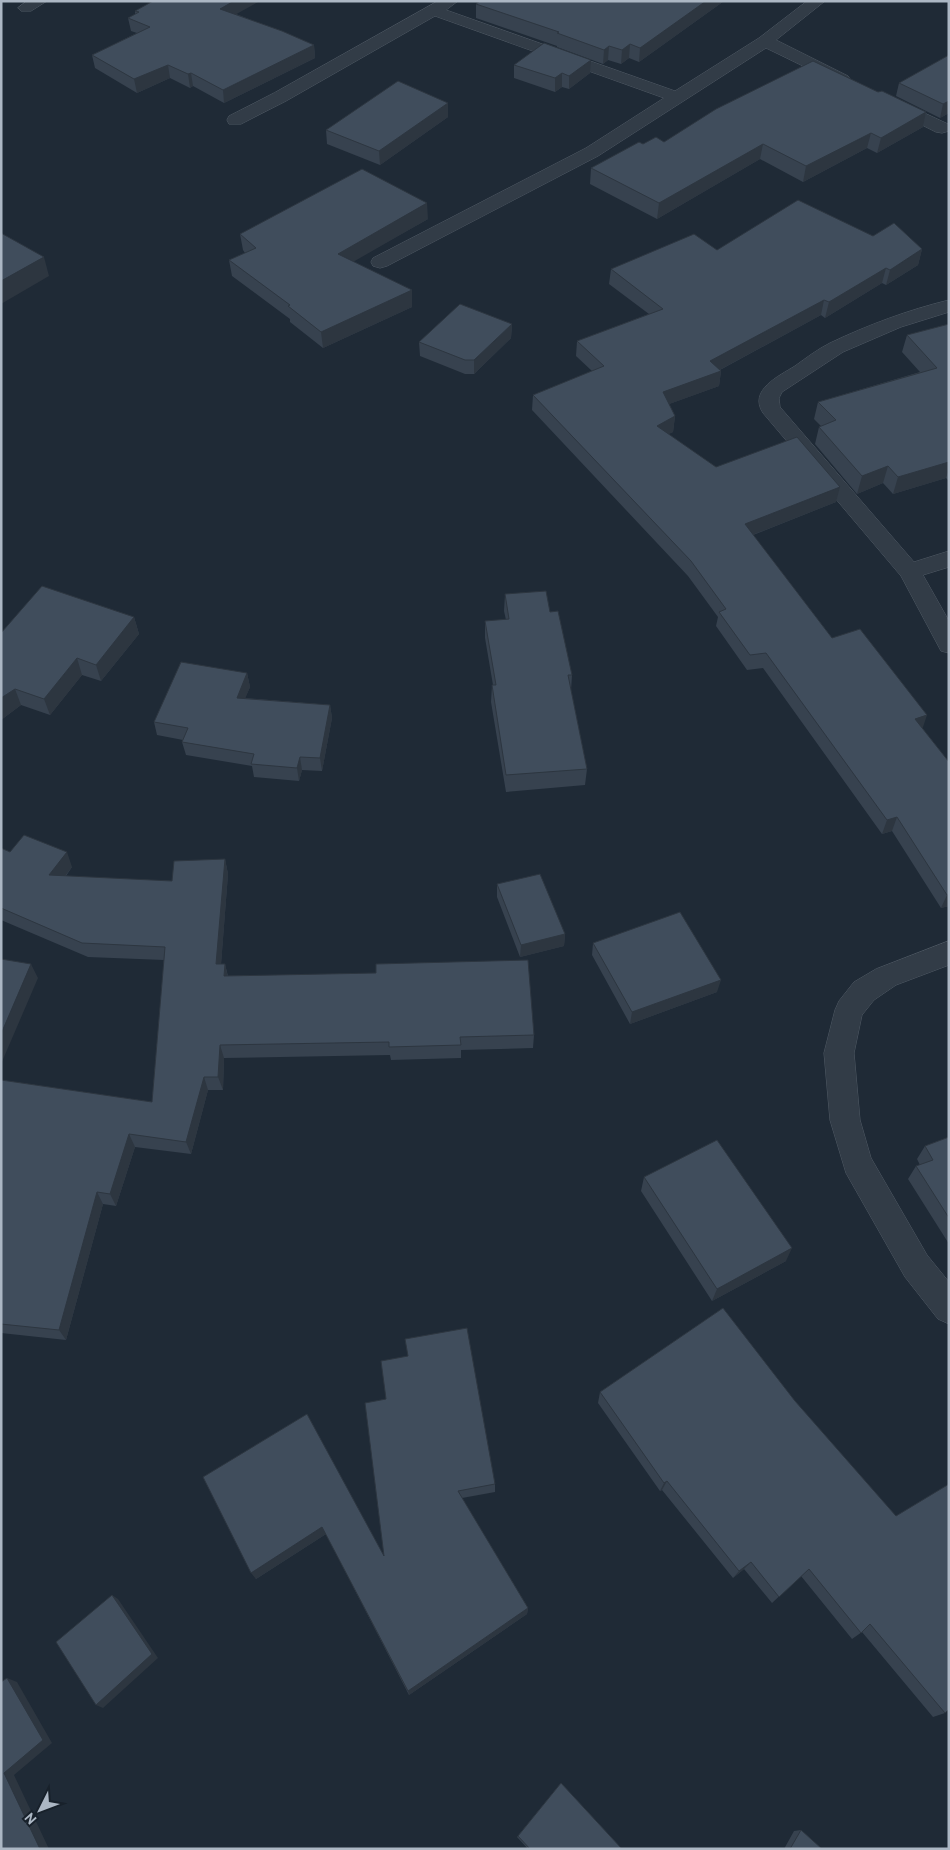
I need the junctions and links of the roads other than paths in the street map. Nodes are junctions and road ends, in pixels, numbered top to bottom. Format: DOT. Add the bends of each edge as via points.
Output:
graph roads {
  1 [pos="450,1"];
  2 [pos="817,1"];
  3 [pos="435,11"];
  4 [pos="765,41"];
  5 [pos="854,84"];
  6 [pos="676,97"];
  7 [pos="880,98"];
  8 [pos="235,120"];
  9 [pos="942,128"];
  10 [pos="380,262"];
  11 [pos="949,306"];
  12 [pos="949,559"];
  13 [pos="909,571"];
  14 [pos="949,645"];
  15 [pos="949,953"];
  16 [pos="949,1308"];
  1 -- 3 [label="street"];
  2 -- 4 [label="street"];
  3 -- 6 [label="street"];
  3 -- 8 [label="street"];
  4 -- 5 [label="street"];
  4 -- 6 [label="street"];
  6 -- 10 [label="street" via="592,152"];
  7 -- 9 [label="street"];
  11 -- 13 [label="street" via="894,323 836,348 774,388 769,398 770,408"];
  12 -- 13 [label="street"];
  13 -- 14 [label="street"];
  15 -- 16 [label="street" via="886,977 864,991 849,1010 839,1053 845,1120 857,1163 916,1266"];
}
